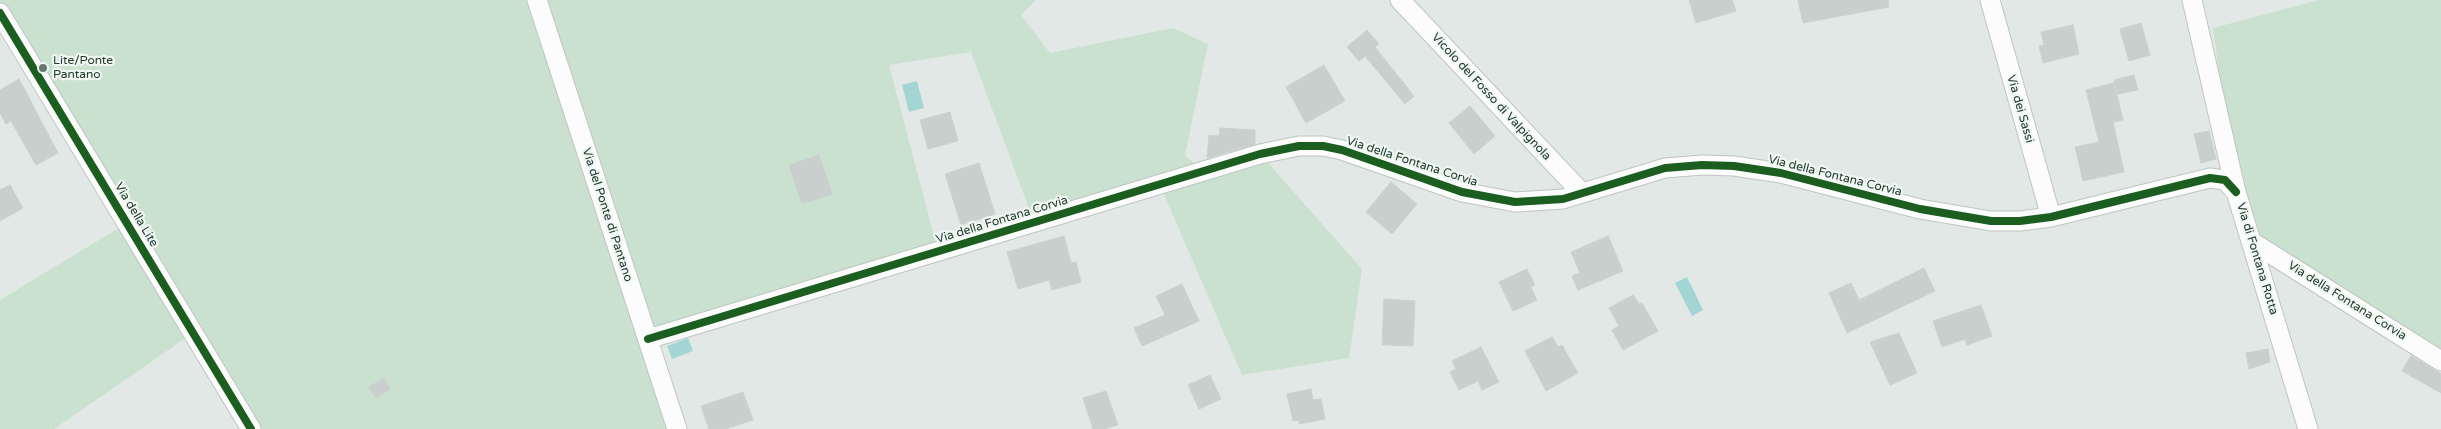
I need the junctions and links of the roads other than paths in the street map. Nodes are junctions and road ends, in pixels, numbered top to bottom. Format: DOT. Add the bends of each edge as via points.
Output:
graph roads {
  1 [pos="537,0"];
  2 [pos="1400,0"];
  3 [pos="1990,0"];
  4 [pos="2192,0"];
  5 [pos="0,14"];
  6 [pos="2236,192"];
  7 [pos="1582,193"];
  8 [pos="2051,217"];
  9 [pos="2252,242"];
  10 [pos="648,339"];
  11 [pos="2441,361"];
  12 [pos="251,429"];
  13 [pos="677,429"];
  14 [pos="2308,429"];
  1 -- 10 [label="street, Via del Ponte di Pantano"];
  2 -- 7 [label="street, Vicolo del Fosso di Valpignola"];
  3 -- 8 [label="street, Via dei Sassi"];
  4 -- 6 [label="street, Via di Fontana Rotta"];
  5 -- 12 [label="street, Via della Lite"];
  6 -- 8 [label="street, Via della Fontana Corvia" via="2225,180 2210,178"];
  6 -- 9 [label="street, Via di Fontana Rotta"];
  7 -- 8 [label="street, Via della Fontana Corvia" via="1665,168 1715,165 1781,173 1965,218 2001,222"];
  7 -- 10 [label="street, Via della Fontana Corvia" via="1553,200 1505,201 1455,190 1342,150 1293,146"];
  9 -- 11 [label="street, Via della Fontana Corvia"];
  9 -- 14 [label="street, Via di Fontana Rotta"];
  10 -- 13 [label="street, Via del Ponte di Pantano"];
}
